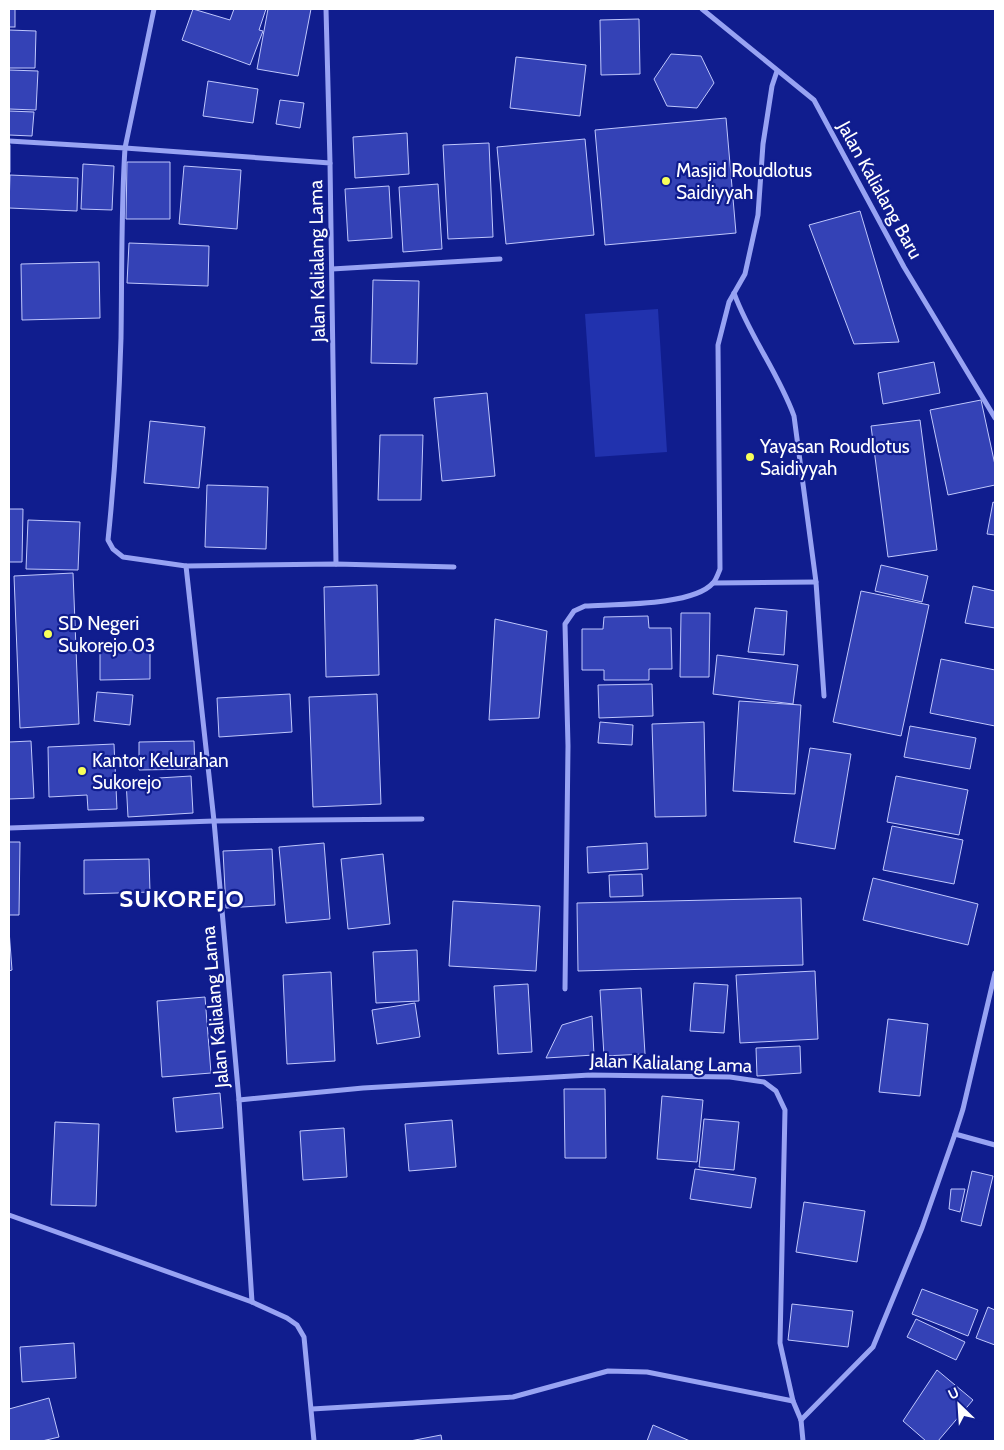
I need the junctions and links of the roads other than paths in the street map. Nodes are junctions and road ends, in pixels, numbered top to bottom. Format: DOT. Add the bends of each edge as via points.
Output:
graph roads {
  1 [pos="154,9"];
  2 [pos="326,9"];
  3 [pos="702,9"];
  4 [pos="777,72"];
  5 [pos="9,141"];
  6 [pos="125,148"];
  7 [pos="330,163"];
  8 [pos="500,259"];
  9 [pos="332,269"];
  10 [pos="734,293"];
  11 [pos="995,418"];
  12 [pos="336,564"];
  13 [pos="186,566"];
  14 [pos="454,567"];
  15 [pos="816,582"];
  16 [pos="713,583"];
  17 [pos="824,696"];
  18 [pos="422,819"];
  19 [pos="214,821"];
  20 [pos="9,828"];
  21 [pos="995,973"];
  22 [pos="995,978"];
  23 [pos="565,990"];
  24 [pos="239,1100"];
  25 [pos="955,1134"];
  26 [pos="995,1145"];
  27 [pos="9,1215"];
  28 [pos="252,1302"];
  29 [pos="793,1400"];
  30 [pos="312,1409"];
  31 [pos="800,1420"];
  32 [pos="314,1441"];
  33 [pos="803,1441"];
  1 -- 6 [label="street"];
  2 -- 7 [label="street"];
  3 -- 4 [label="street, Jalan Kalialang Baru"];
  4 -- 10 [label="street" via="763,144 758,215 745,274"];
  4 -- 11 [label="street, Jalan Kalialang Baru" via="814,100 904,267"];
  5 -- 6 [label="street, Jalan Kalialang Lama"];
  6 -- 7 [label="street, Jalan Kalialang Lama"];
  6 -- 13 [label="street" via="115,470 108,540 123,557"];
  7 -- 9 [label="street, Jalan Kalialang Lama"];
  8 -- 9 [label="street"];
  9 -- 12 [label="street, Jalan Kalialang Lama"];
  10 -- 15 [label="street" via="747,326 786,395 794,416"];
  10 -- 16 [label="street" via="726,309 718,345 720,569"];
  12 -- 13 [label="street"];
  12 -- 14 [label="street"];
  13 -- 19 [label="street, Jalan Kalialang Lama"];
  15 -- 16 [label="street"];
  15 -- 17 [label="street"];
  16 -- 23 [label="street" via="685,599 585,606 574,611 565,624 568,746"];
  18 -- 19 [label="street"];
  19 -- 20 [label="street"];
  19 -- 24 [label="street, Jalan Kalialang Lama"];
  21 -- 22 [label="street"];
  22 -- 25 [label="street"];
  24 -- 28 [label="street, Jalan Kalialang Lama"];
  24 -- 29 [label="street, Jalan Kalialang Lama" via="363,1088 590,1075 730,1078 764,1082 776,1091 784,1110 780,1343"];
  25 -- 26 [label="street"];
  25 -- 31 [label="street" via="922,1228 873,1347"];
  27 -- 28 [label="street"];
  28 -- 30 [label="street" via="298,1325 304,1337"];
  29 -- 30 [label="street" via="647,1372 608,1371 513,1397"];
  29 -- 31 [label="street, Jalan Kalialang Lama"];
  30 -- 32 [label="street"];
  31 -- 33 [label="street, Jalan Kalialang Lama"];
}
